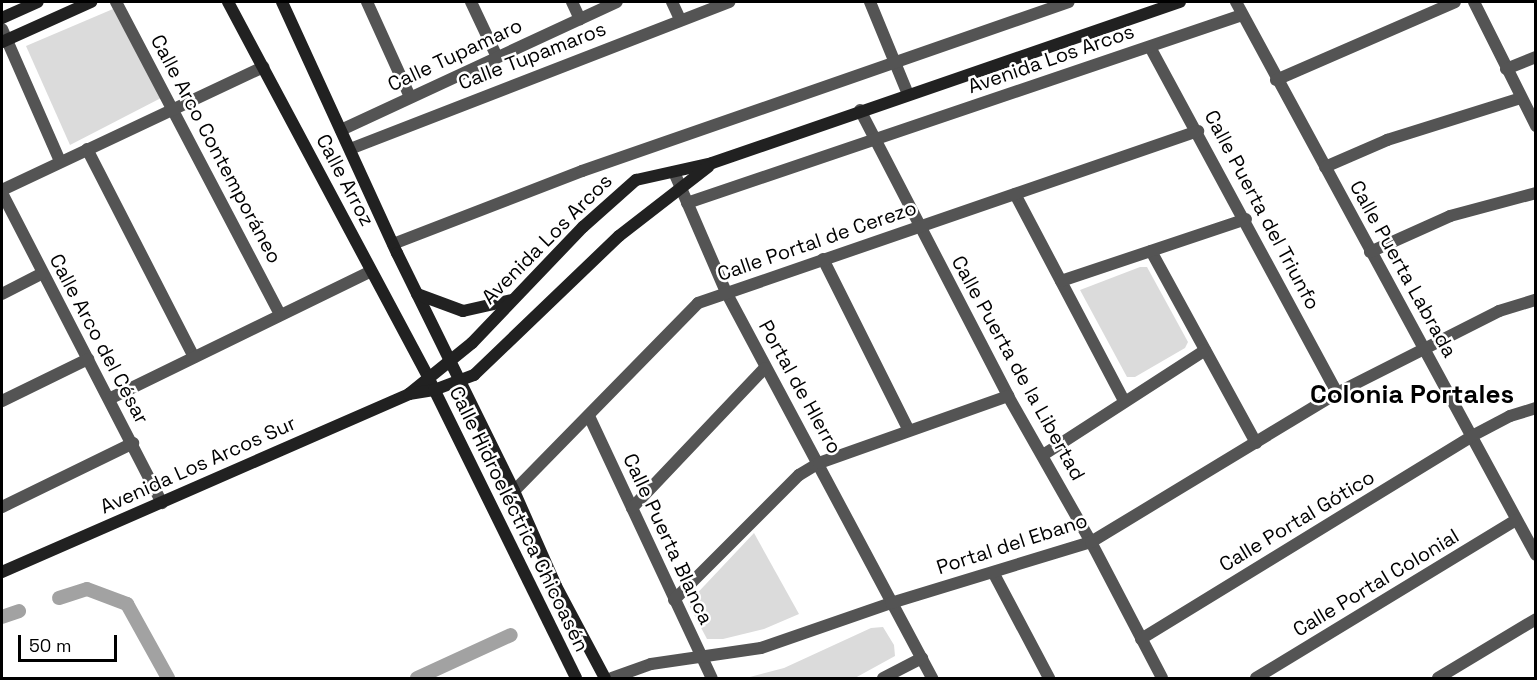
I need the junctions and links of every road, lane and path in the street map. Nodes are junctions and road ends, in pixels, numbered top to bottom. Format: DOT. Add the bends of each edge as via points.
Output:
graph roads {
  1 [pos="38,2"];
  2 [pos="91,2"];
  3 [pos="116,2"];
  4 [pos="228,2"];
  5 [pos="282,2"];
  6 [pos="367,2"];
  7 [pos="471,2"];
  8 [pos="572,2"];
  9 [pos="617,2"];
  10 [pos="672,2"];
  11 [pos="729,2"];
  12 [pos="870,2"];
  13 [pos="1069,2"];
  14 [pos="1180,2"];
  15 [pos="1236,2"];
  16 [pos="1455,2"];
  17 [pos="1474,2"];
  18 [pos="1242,15"];
  19 [pos="2,18"];
  20 [pos="580,19"];
  21 [pos="680,19"];
  22 [pos="3,37"];
  23 [pos="1150,47"];
  24 [pos="497,57"];
  25 [pos="1536,57"];
  26 [pos="896,64"];
  27 [pos="263,67"];
  28 [pos="1506,69"];
  29 [pos="1276,80"];
  30 [pos="908,94"];
  31 [pos="410,97"];
  32 [pos="1521,98"];
  33 [pos="174,108"];
  34 [pos="860,110"];
  35 [pos="1536,126"];
  36 [pos="341,130"];
  37 [pos="1198,131"];
  38 [pos="873,140"];
  39 [pos="87,149"];
  40 [pos="350,149"];
  41 [pos="60,161"];
  42 [pos="712,163"];
  43 [pos="1325,167"];
  44 [pos="674,172"];
  45 [pos="681,188"];
  46 [pos="2,192"];
  47 [pos="1536,193"];
  48 [pos="1016,194"];
  49 [pos="687,203"];
  50 [pos="1246,219"];
  51 [pos="920,226"];
  52 [pos="393,244"];
  53 [pos="1151,251"];
  54 [pos="1370,252"];
  55 [pos="823,259"];
  56 [pos="371,271"];
  57 [pos="41,274"];
  58 [pos="1061,281"];
  59 [pos="726,292"];
  60 [pos="2,294"];
  61 [pos="417,294"];
  62 [pos="513,300"];
  63 [pos="1536,300"];
  64 [pos="280,315"];
  65 [pos="1423,348"];
  66 [pos="1205,350"];
  67 [pos="194,357"];
  68 [pos="88,359"];
  69 [pos="452,361"];
  70 [pos="765,368"];
  71 [pos="428,377"];
  72 [pos="461,381"];
  73 [pos="434,390"];
  74 [pos="1337,393"];
  75 [pos="409,394"];
  76 [pos="1008,396"];
  77 [pos="111,398"];
  78 [pos="2,401"];
  79 [pos="1124,401"];
  80 [pos="1536,408"];
  81 [pos="589,416"];
  82 [pos="908,429"];
  83 [pos="1472,436"];
  84 [pos="133,443"];
  85 [pos="1256,443"];
  86 [pos="1044,455"];
  87 [pos="819,463"];
  88 [pos="514,491"];
  89 [pos="162,503"];
  90 [pos="2,507"];
  91 [pos="632,508"];
  92 [pos="1516,520"];
  93 [pos="1091,542"];
  94 [pos="1536,555"];
  95 [pos="2,572"];
  96 [pos="994,574"];
  97 [pos="674,600"];
  98 [pos="891,603"];
  99 [pos="1536,619"];
  100 [pos="1142,639"];
  101 [pos="922,658"];
  102 [pos="702,659"];
  103 [pos="576,678"];
  104 [pos="605,678"];
  105 [pos="612,678"];
  106 [pos="712,678"];
  107 [pos="883,678"];
  108 [pos="932,678"];
  109 [pos="1049,678"];
  110 [pos="1162,678"];
  111 [pos="1256,678"];
  112 [pos="1438,678"];
  1 -- 19 [label="main road"];
  2 -- 22 [label="main road"];
  3 -- 33 [label="street, Calle Arco Contemporáneo"];
  4 -- 27 [label="main road, Calle Arroz"];
  5 -- 36 [label="main road, Calle Arroz"];
  6 -- 31 [label="street"];
  7 -- 24 [label="street"];
  8 -- 20 [label="street"];
  9 -- 20 [label="street, Calle Tupamaro"];
  10 -- 21 [label="street"];
  11 -- 21 [label="street, Calle Tupamaros"];
  12 -- 26 [label="street"];
  13 -- 26 [label="street"];
  14 -- 30 [label="main road, Avenida Los Arcos"];
  15 -- 18 [label="street, Calle Puerta Labrada"];
  16 -- 29 [label="street"];
  17 -- 28 [label="street"];
  18 -- 23 [label="street, Avenida Los Arcos"];
  18 -- 29 [label="street, Calle Puerta Labrada"];
  20 -- 24 [label="street, Calle Tupamaro"];
  21 -- 40 [label="street, Calle Tupamaros"];
  22 -- 41 [label="street"];
  23 -- 37 [label="street, Calle Puerta del Triunfo"];
  23 -- 38 [label="street, Avenida Los Arcos"];
  24 -- 31 [label="street, Calle Tupamaro"];
  25 -- 28 [label="street"];
  26 -- 30 [label="street"];
  26 -- 52 [label="street" via="582,171"];
  27 -- 33 [label="street"];
  27 -- 56 [label="main road, Calle Arroz"];
  28 -- 32 [label="street"];
  29 -- 43 [label="street, Calle Puerta Labrada"];
  30 -- 34 [label="main road, Avenida Los Arcos"];
  31 -- 36 [label="street, Calle Tupamaro"];
  32 -- 35 [label="street"];
  32 -- 43 [label="street" via="1387,140"];
  33 -- 39 [label="street"];
  33 -- 64 [label="street, Calle Arco Contemporáneo"];
  34 -- 38 [label="street"];
  34 -- 42 [label="main road, Avenida Los Arcos"];
  36 -- 40 [label="main road, Calle Arroz"];
  37 -- 48 [label="street, Calle Portal de Cerezo"];
  37 -- 50 [label="street, Calle Puerta del Triunfo"];
  38 -- 49 [label="street, Avenida Los Arcos"];
  38 -- 51 [label="street, Calle Puerta de la Libertad"];
  39 -- 41 [label="street"];
  39 -- 67 [label="street"];
  40 -- 52 [label="main road, Calle Arroz"];
  41 -- 46 [label="street"];
  42 -- 44 [label="main road, Avenida Los Arcos"];
  42 -- 45 [label="main road, Avenida Los Arcos"];
  43 -- 54 [label="street, Calle Puerta Labrada"];
  44 -- 45 [label="street, Portal de HIerro"];
  44 -- 62 [label="main road, Avenida Los Arcos" via="642,178 626,186"];
  45 -- 49 [label="street, Portal de HIerro"];
  45 -- 72 [label="main road, Avenida Los Arcos" via="619,236 483,368"];
  46 -- 57 [label="street, Calle Arco del César"];
  47 -- 54 [label="street" via="1450,216"];
  48 -- 51 [label="street, Calle Portal de Cerezo"];
  48 -- 58 [label="street"];
  49 -- 59 [label="street, Portal de HIerro"];
  50 -- 53 [label="street"];
  50 -- 74 [label="street, Calle Puerta del Triunfo"];
  51 -- 55 [label="street, Calle Portal de Cerezo"];
  51 -- 76 [label="street, Calle Puerta de la Libertad"];
  52 -- 61 [label="main road, Calle Arroz"];
  53 -- 58 [label="street"];
  53 -- 66 [label="street"];
  54 -- 65 [label="street, Calle Puerta Labrada"];
  55 -- 59 [label="street, Calle Portal de Cerezo"];
  55 -- 82 [label="street"];
  56 -- 64 [label="street"];
  56 -- 71 [label="main road, Calle Arroz"];
  57 -- 60 [label="street"];
  57 -- 68 [label="street, Calle Arco del César"];
  58 -- 79 [label="street"];
  59 -- 70 [label="street, Portal de HIerro"];
  59 -- 81 [label="street, Calle Portal de Cerezo" via="690,310"];
  61 -- 62 [label="main road" via="463,311"];
  61 -- 69 [label="main road, Calle Arroz"];
  62 -- 69 [label="main road, Avenida Los Arcos"];
  63 -- 65 [label="street, Portal del Ebano" via="1499,311"];
  64 -- 67 [label="street"];
  65 -- 74 [label="street, Portal del Ebano"];
  65 -- 83 [label="street, Calle Puerta Labrada"];
  66 -- 79 [label="street"];
  66 -- 85 [label="street"];
  67 -- 77 [label="street"];
  68 -- 77 [label="street, Calle Arco del César"];
  68 -- 78 [label="street"];
  69 -- 71 [label="main road, Avenida Los Arcos"];
  69 -- 72 [label="main road, Calle Arroz"];
  70 -- 87 [label="street, Portal de HIerro"];
  70 -- 91 [label="street"];
  71 -- 73 [label="main road, Calle Hidroeléctrica Chicoasén"];
  71 -- 75 [label="main road, Avenida Los Arcos Sur"];
  72 -- 73 [label="main road, Avenida Los Arcos"];
  72 -- 88 [label="main road, Calle Hidroeléctrica Chicoasén"];
  73 -- 75 [label="main road, Avenida Los Arcos Sur"];
  73 -- 103 [label="main road, Calle Hidroeléctrica Chicoasén"];
  74 -- 85 [label="street, Portal del Ebano"];
  75 -- 89 [label="main road, Avenida Los Arcos Sur"];
  76 -- 82 [label="street"];
  76 -- 86 [label="street, Calle Puerta de la Libertad"];
  77 -- 84 [label="street, Calle Arco del César"];
  79 -- 86 [label="street"];
  80 -- 83 [label="street, Calle Portal Gótico" via="1510,416"];
  81 -- 88 [label="street, Calle Portal de Cerezo"];
  81 -- 91 [label="street, Calle Puerta Blanca"];
  82 -- 87 [label="street"];
  83 -- 92 [label="street, Calle Puerta Labrada"];
  83 -- 100 [label="street, Calle Portal Gótico"];
  84 -- 89 [label="street, Calle Arco del César"];
  84 -- 90 [label="street"];
  85 -- 93 [label="street, Portal del Ebano"];
  86 -- 93 [label="street, Calle Puerta de la Libertad"];
  87 -- 97 [label="street" via="793,479"];
  87 -- 98 [label="street, Portal de HIerro"];
  88 -- 104 [label="main road, Calle Hidroeléctrica Chicoasén" via="556,586"];
  89 -- 95 [label="main road, Avenida Los Arcos Sur"];
  91 -- 97 [label="street, Calle Puerta Blanca"];
  92 -- 94 [label="street, Calle Puerta Labrada"];
  92 -- 111 [label="street, Calle Portal Colonial"];
  93 -- 96 [label="street, Portal del Ebano"];
  93 -- 100 [label="street, Calle Puerta de la Libertad"];
  96 -- 98 [label="street, Portal del Ebano"];
  96 -- 109 [label="street"];
  97 -- 102 [label="street, Calle Puerta Blanca"];
  98 -- 101 [label="street, Portal de HIerro"];
  98 -- 102 [label="street, Portal del Ebano" via="781,642"];
  99 -- 112 [label="street"];
  100 -- 110 [label="street, Calle Puerta de la Libertad"];
  101 -- 107 [label="street"];
  101 -- 108 [label="street, Portal de HIerro"];
  102 -- 105 [label="street, Portal del Ebano" via="651,664"];
  102 -- 106 [label="street, Calle Puerta Blanca"];
}
